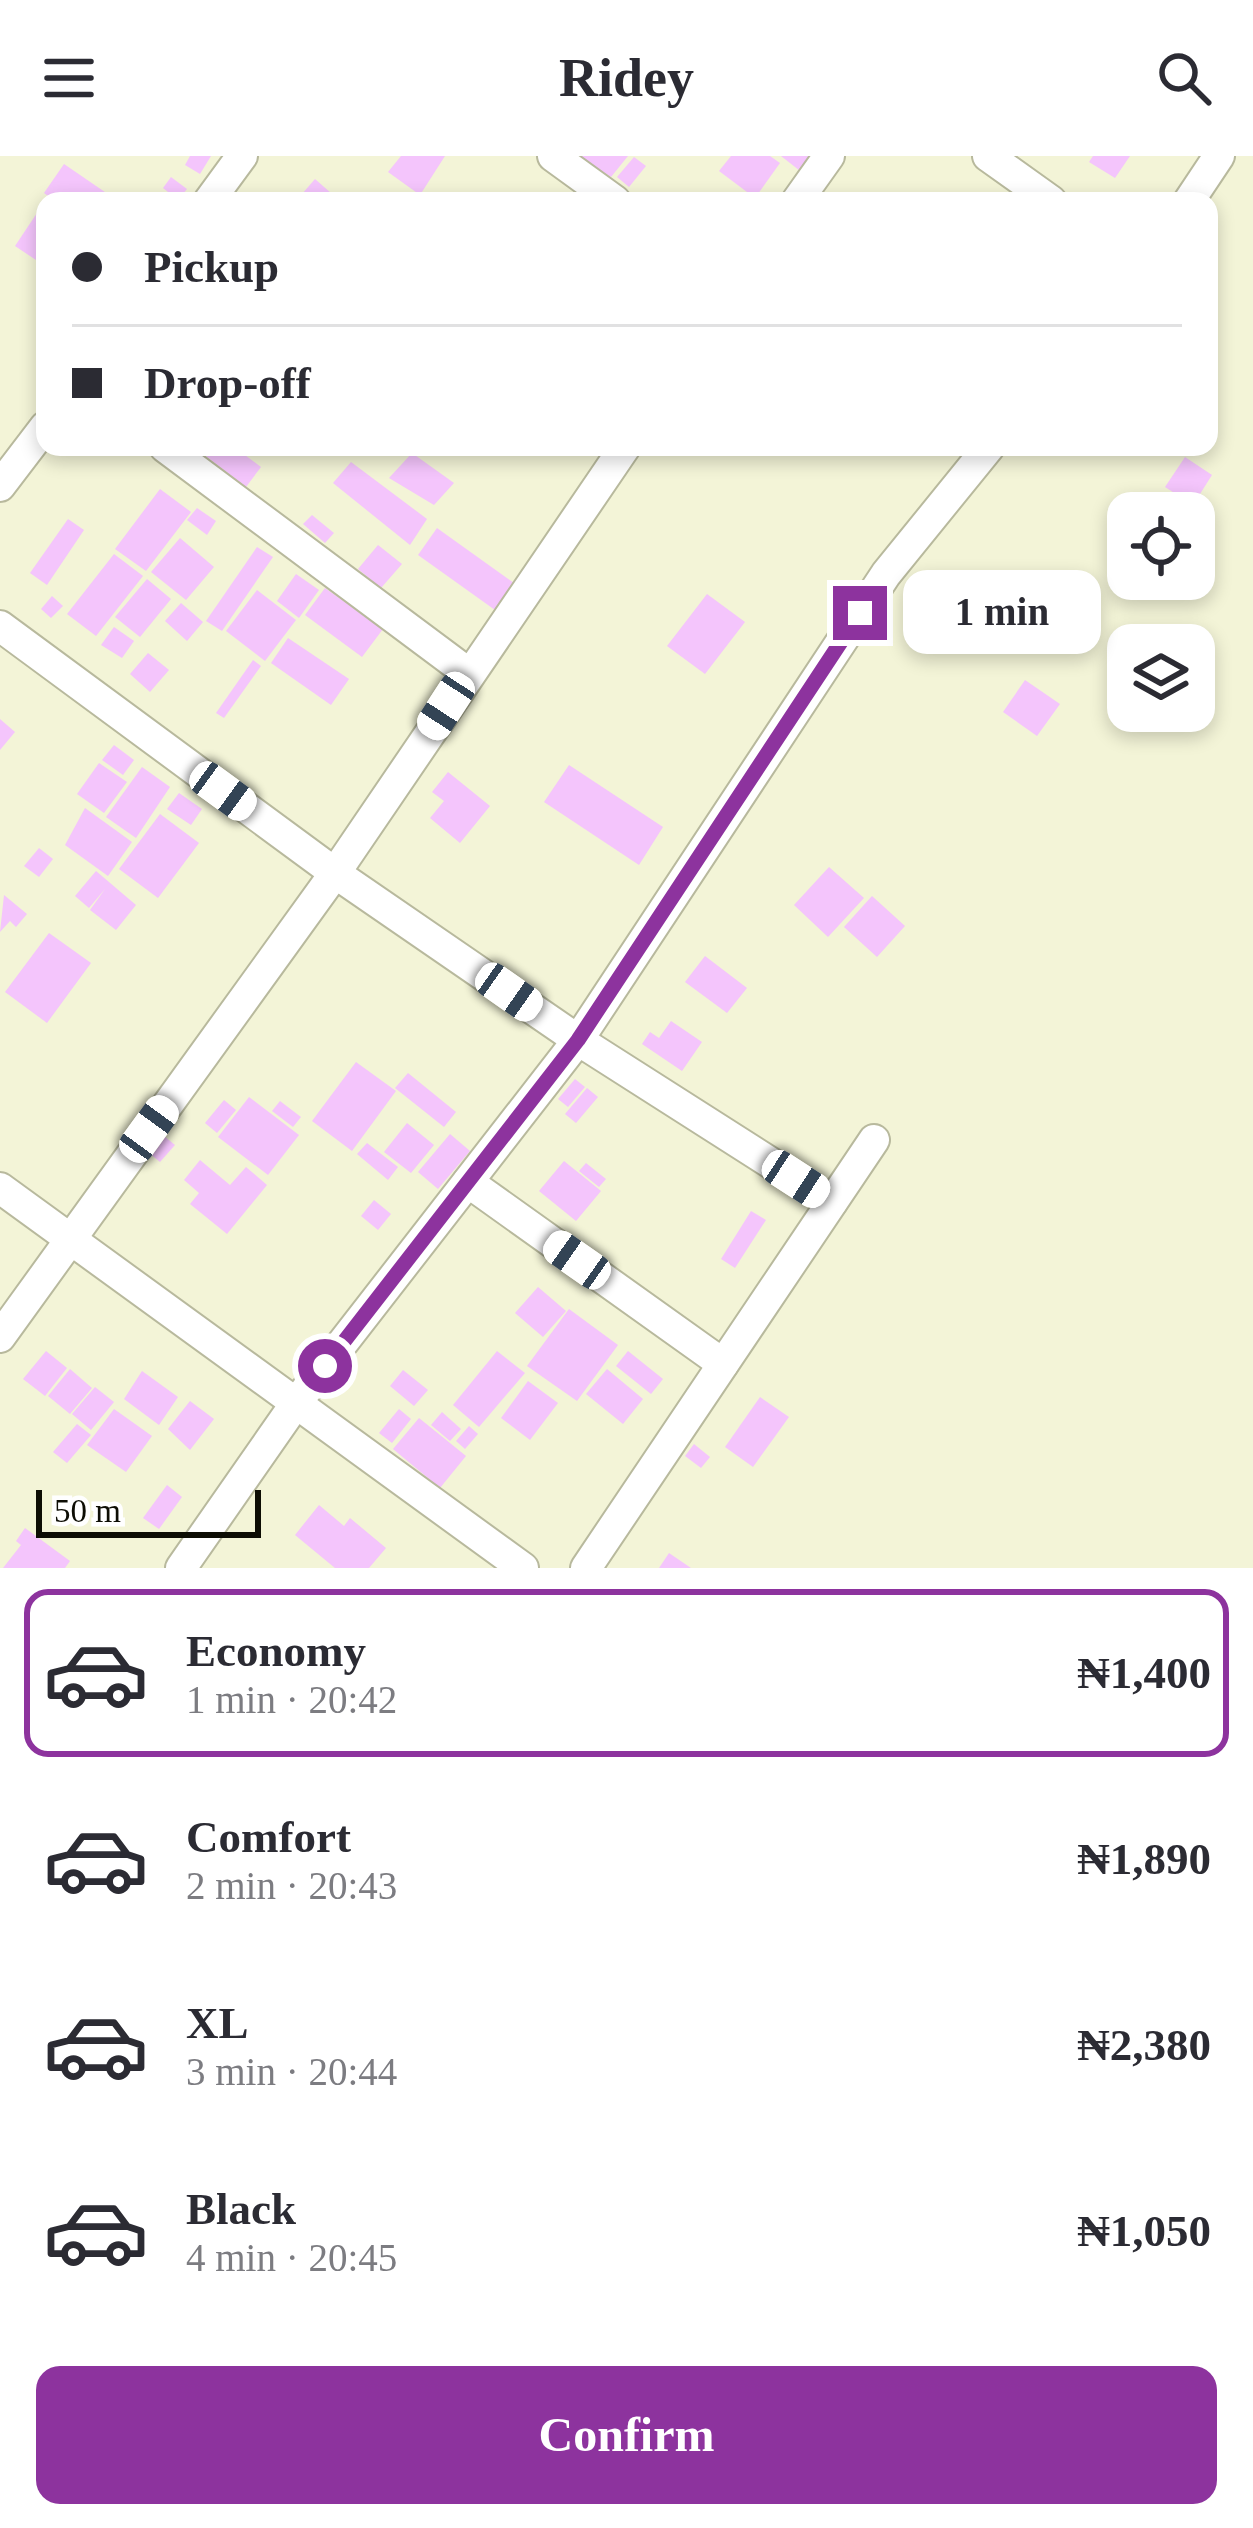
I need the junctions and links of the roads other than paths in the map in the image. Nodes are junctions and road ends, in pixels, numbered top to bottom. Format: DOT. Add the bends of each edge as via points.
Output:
graph roads {
  1 [pos="242,156"];
  2 [pos="553,156"];
  3 [pos="829,156"];
  4 [pos="988,156"];
  5 [pos="1219,156"];
  6 [pos="216,192"];
  7 [pos="603,192"];
  8 [pos="803,192"];
  9 [pos="1038,192"];
  10 [pos="1195,192"];
  11 [pos="36,439"];
  12 [pos="177,456"];
  13 [pos="619,456"];
  14 [pos="974,456"];
  15 [pos="0,486"];
  16 [pos="0,626"];
  17 [pos="468,673"];
  18 [pos="335,873"];
  19 [pos="578,1040"];
  20 [pos="874,1140"];
  21 [pos="468,1182"];
  22 [pos="0,1189"];
  23 [pos="832,1202"];
  24 [pos="69,1239"];
  25 [pos="0,1337"];
  26 [pos="723,1364"];
  27 [pos="296,1403"];
  28 [pos="181,1568"];
  29 [pos="523,1568"];
  30 [pos="586,1568"];
  1 -- 6 [label="street"];
  2 -- 7 [label="street"];
  3 -- 8 [label="street"];
  4 -- 9 [label="street"];
  5 -- 10 [label="street"];
  11 -- 15 [label="street"];
  12 -- 17 [label="street"];
  13 -- 17 [label="street"];
  14 -- 19 [label="street" via="886,574"];
  16 -- 18 [label="street"];
  17 -- 18 [label="street"];
  18 -- 19 [label="street"];
  18 -- 24 [label="street"];
  19 -- 21 [label="street"];
  19 -- 23 [label="street"];
  20 -- 23 [label="street"];
  21 -- 26 [label="street"];
  21 -- 27 [label="street"];
  22 -- 24 [label="street"];
  23 -- 26 [label="street"];
  24 -- 25 [label="street"];
  24 -- 27 [label="street"];
  26 -- 30 [label="street"];
  27 -- 28 [label="street"];
  27 -- 29 [label="street"];
}
